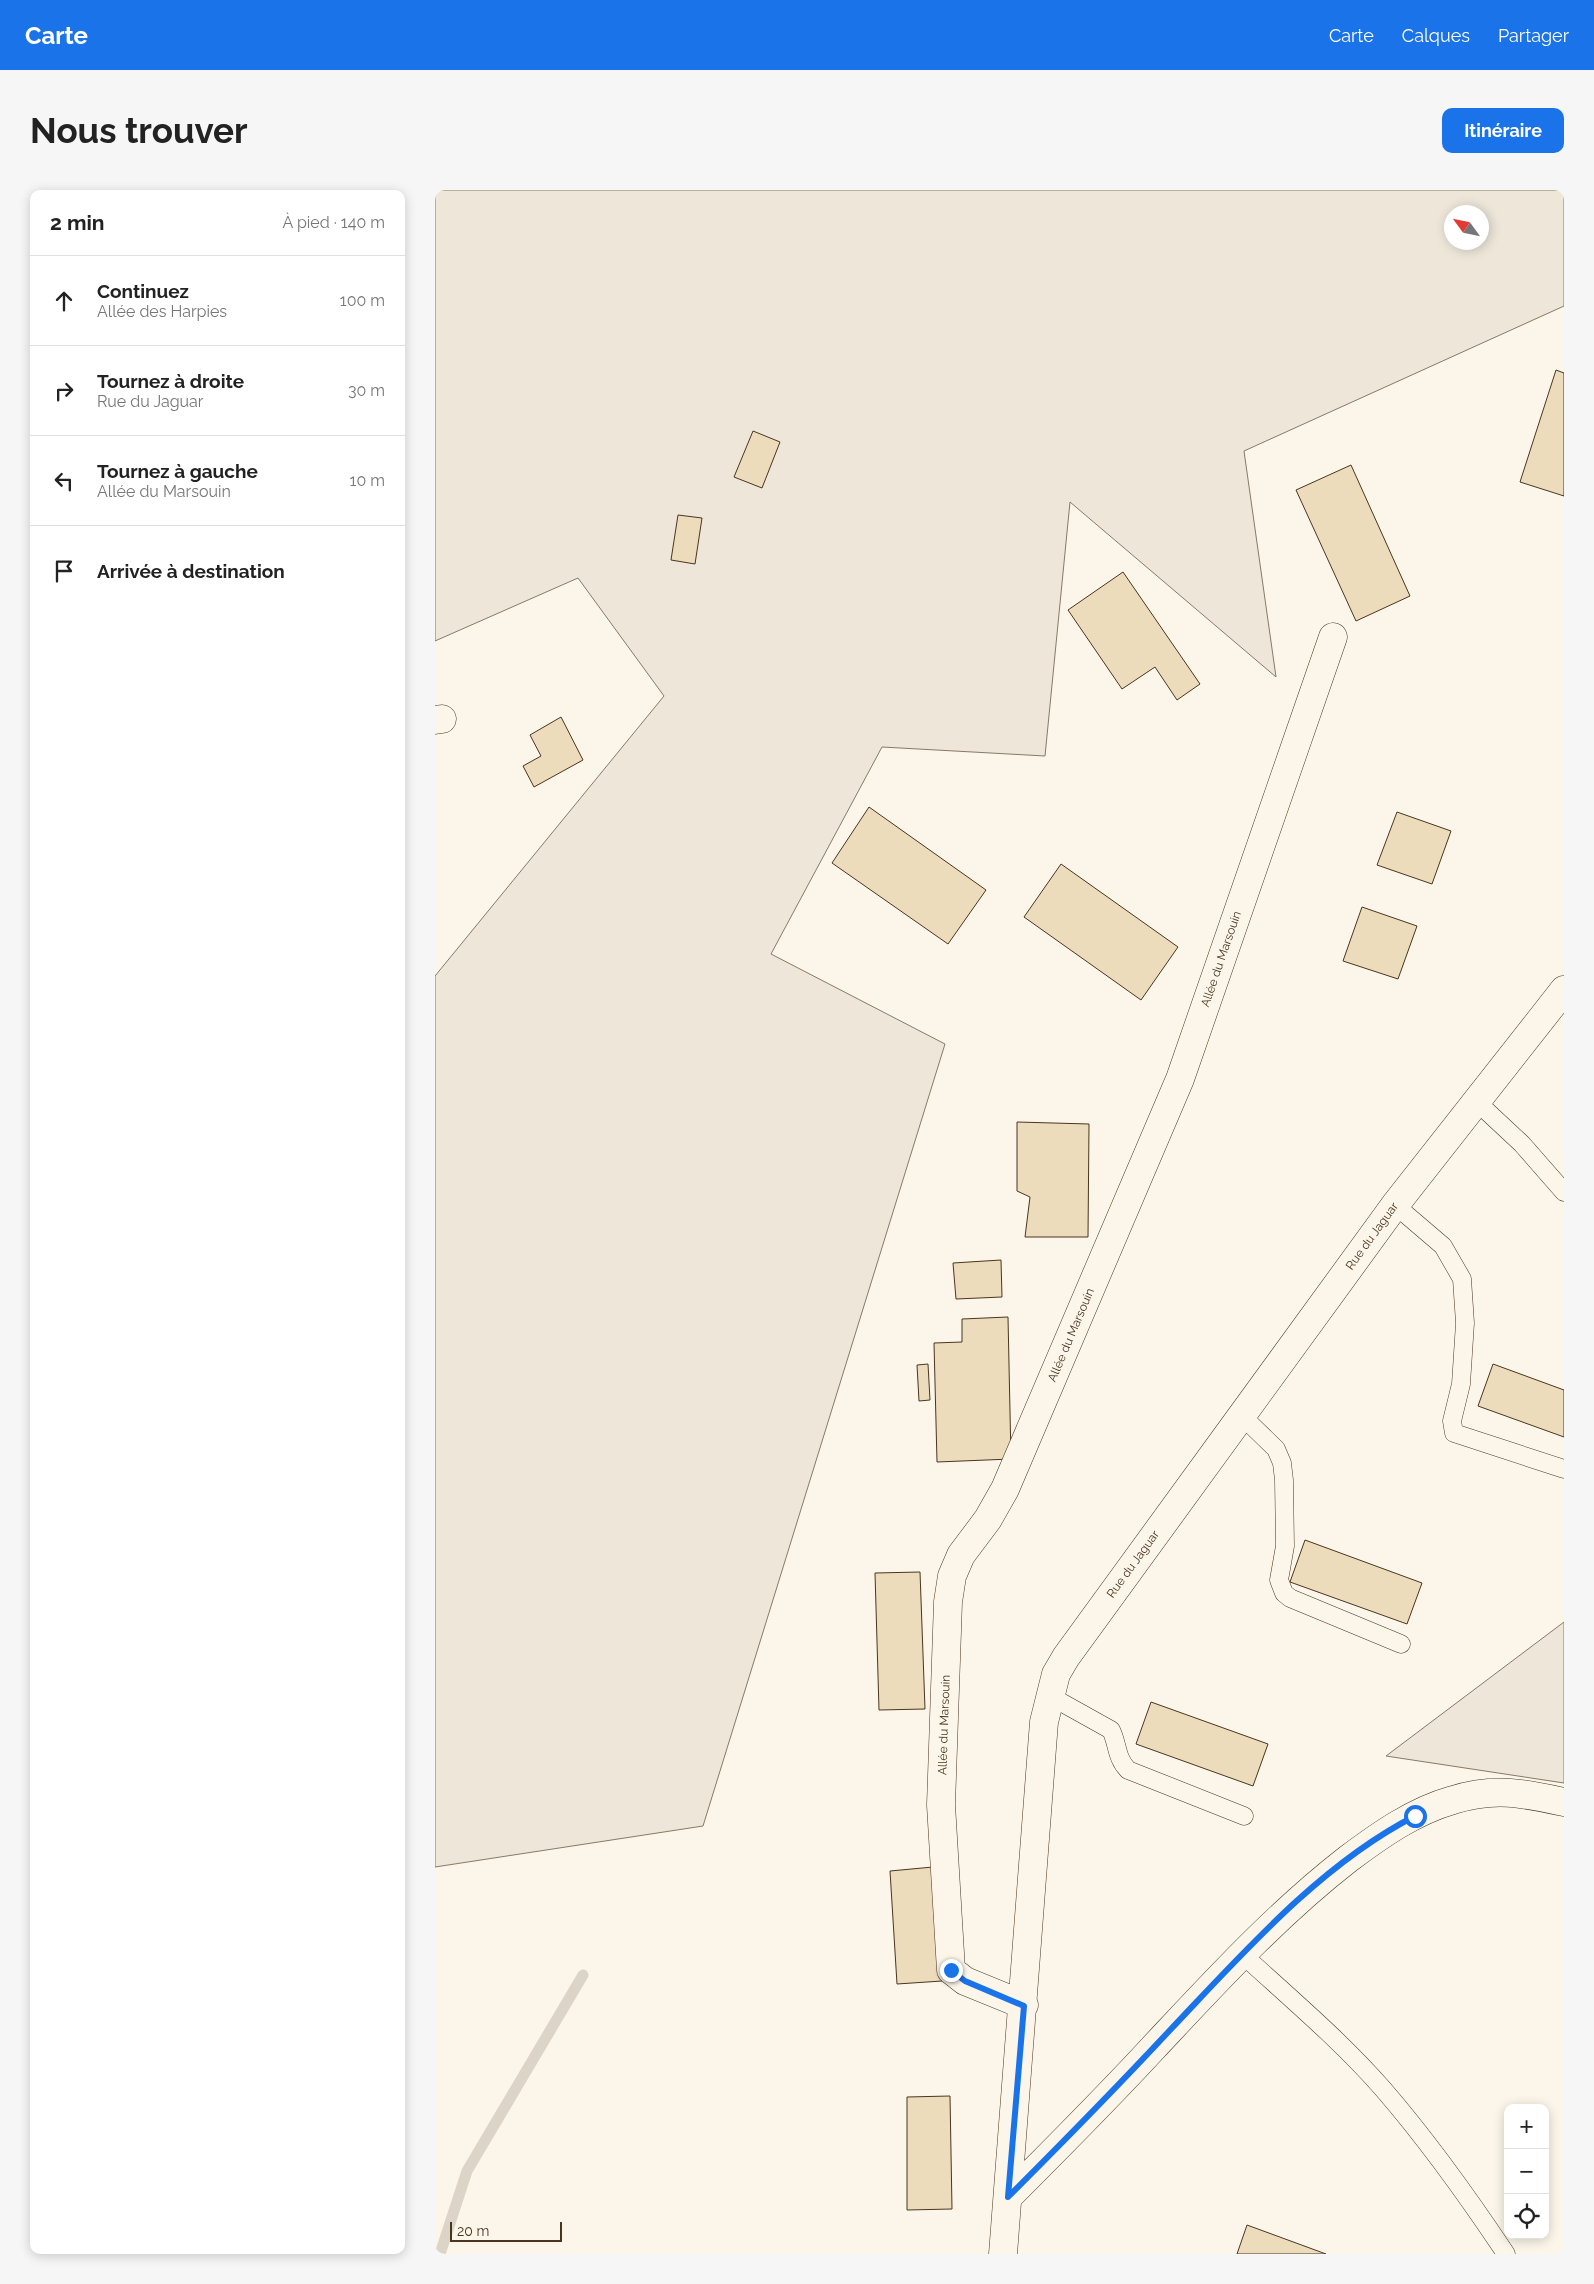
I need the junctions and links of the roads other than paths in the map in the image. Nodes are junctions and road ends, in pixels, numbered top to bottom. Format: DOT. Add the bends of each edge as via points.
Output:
graph roads {
  1 [pos="1333,637"];
  2 [pos="1564,990"];
  3 [pos="1477,1102"];
  4 [pos="1564,1192"];
  5 [pos="1395,1205"];
  6 [pos="1241,1415"];
  7 [pos="1564,1469"];
  8 [pos="1401,1644"];
  9 [pos="1050,1696"];
  10 [pos="1564,1802"];
  11 [pos="1244,1816"];
  12 [pos="1243,1954"];
  13 [pos="1024,2006"];
  14 [pos="1008,2197"];
  15 [pos="1003,2254"];
  16 [pos="1506,2254"];
  1 -- 13 [label="street, Allée du Marsouin" via="1180,1079 1005,1489 961,1555 952,1576 948,1602 941,1806 951,1970 965,1981"];
  2 -- 3 [label="street, Rue du Jaguar"];
  3 -- 4 [label="lane" via="1522,1144"];
  3 -- 5 [label="street, Rue du Jaguar"];
  5 -- 6 [label="street, Rue du Jaguar"];
  5 -- 7 [label="lane" via="1443,1246 1462,1279 1465,1323 1461,1384 1452,1421 1454,1433"];
  6 -- 8 [label="lane" via="1276,1449 1282,1463 1285,1546 1279,1580 1284,1592 1290,1598"];
  6 -- 9 [label="street, Rue du Jaguar" via="1066,1657 1056,1674"];
  9 -- 11 [label="lane" via="1111,1730 1116,1739 1116,1751 1127,1770"];
  9 -- 13 [label="street, Rue du Jaguar" via="1045,1722"];
  10 -- 12 [label="street" via="1520,1792 1483,1792 1451,1800 1415,1816 1386,1831 1313,1886"];
  12 -- 14 [label="street"];
  12 -- 16 [label="lane" via="1383,2089 1469,2200"];
  13 -- 14 [label="street, Rue du Jaguar"];
  14 -- 15 [label="street, Rue du Jaguar"];
}
